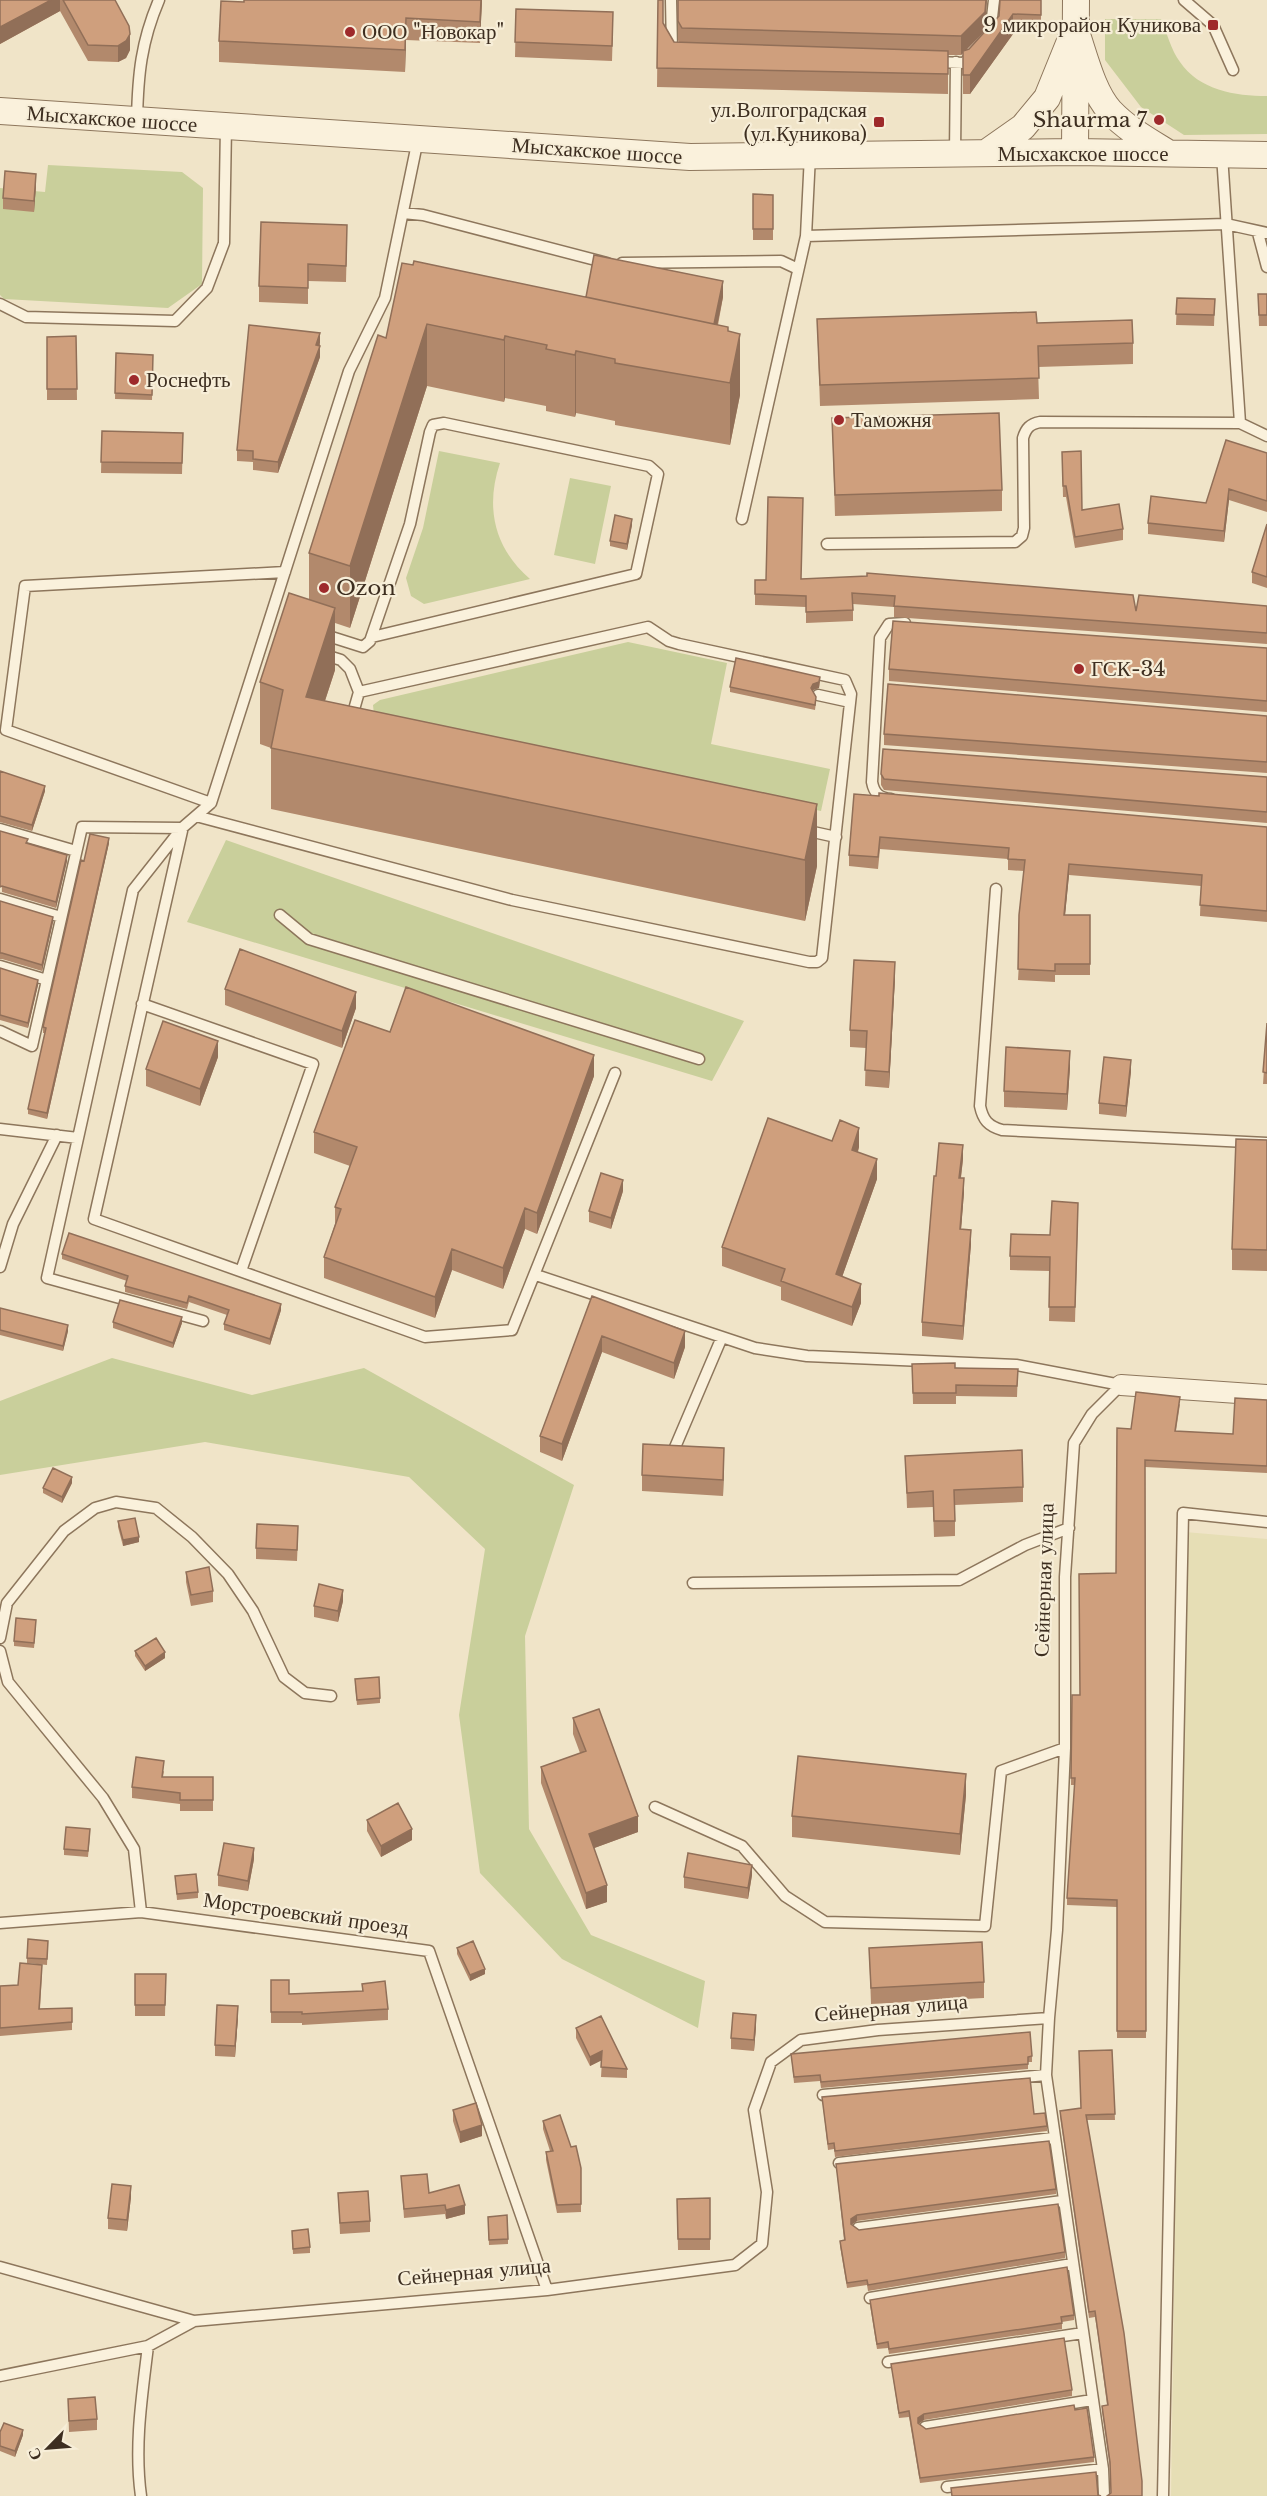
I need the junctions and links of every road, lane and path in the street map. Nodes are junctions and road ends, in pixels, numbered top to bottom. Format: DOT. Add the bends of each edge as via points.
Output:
graph roads {
  1 [pos="159,0"];
  2 [pos="671,0"];
  3 [pos="994,0"];
  4 [pos="1076,0"];
  5 [pos="1184,0"];
  6 [pos="1075,29"];
  7 [pos="683,56"];
  8 [pos="921,62"];
  9 [pos="956,62"];
  10 [pos="1233,70"];
  11 [pos="0,111"];
  12 [pos="137,120"];
  13 [pos="226,126"];
  14 [pos="418,139"];
  15 [pos="1074,152"];
  16 [pos="954,153"];
  17 [pos="986,153"];
  18 [pos="1170,154"];
  19 [pos="810,155"];
  20 [pos="1222,155"];
  21 [pos="1267,155"];
  22 [pos="403,213"];
  23 [pos="1226,224"];
  24 [pos="1263,233"];
  25 [pos="806,236"];
  26 [pos="1267,267"];
  27 [pos="798,268"];
  28 [pos="0,304"];
  29 [pos="1240,423"];
  30 [pos="1267,436"];
  31 [pos="742,519"];
  32 [pos="827,544"];
  33 [pos="285,572"];
  34 [pos="922,624"];
  35 [pos="312,631"];
  36 [pos="372,637"];
  37 [pos="315,652"];
  38 [pos="877,687"];
  39 [pos="889,688"];
  40 [pos="359,692"];
  41 [pos="818,696"];
  42 [pos="850,702"];
  43 [pos="360,731"];
  44 [pos="873,752"];
  45 [pos="885,752"];
  46 [pos="899,800"];
  47 [pos="211,803"];
  48 [pos="196,816"];
  49 [pos="182,828"];
  50 [pos="795,828"];
  51 [pos="0,829"];
  52 [pos="836,837"];
  53 [pos="76,851"];
  54 [pos="996,889"];
  55 [pos="0,899"];
  56 [pos="280,915"];
  57 [pos="61,917"];
  58 [pos="0,966"];
  59 [pos="47,980"];
  60 [pos="142,1004"];
  61 [pos="0,1031"];
  62 [pos="699,1059"];
  63 [pos="615,1073"];
  64 [pos="0,1129"];
  65 [pos="57,1135"];
  66 [pos="78,1138"];
  67 [pos="1267,1143"];
  68 [pos="0,1267"];
  69 [pos="241,1271"];
  70 [pos="536,1275"];
  71 [pos="203,1321"];
  72 [pos="722,1337"];
  73 [pos="1121,1384"];
  74 [pos="1267,1395"];
  75 [pos="673,1452"];
  76 [pos="1267,1522"];
  77 [pos="1069,1528"];
  78 [pos="693,1583"];
  79 [pos="0,1638"];
  80 [pos="0,1651"];
  81 [pos="4,1682"];
  82 [pos="331,1696"];
  83 [pos="1065,1748"];
  84 [pos="655,1807"];
  85 [pos="141,1912"];
  86 [pos="0,1923"];
  87 [pos="1049,2018"];
  88 [pos="1046,2075"];
  89 [pos="823,2095"];
  90 [pos="1053,2138"];
  91 [pos="839,2163"];
  92 [pos="1062,2201"];
  93 [pos="858,2228"];
  94 [pos="1072,2264"];
  95 [pos="0,2267"];
  96 [pos="547,2290"];
  97 [pos="870,2298"];
  98 [pos="195,2321"];
  99 [pos="1083,2333"];
  100 [pos="148,2346"];
  101 [pos="888,2362"];
  102 [pos="0,2376"];
  103 [pos="1092,2400"];
  104 [pos="925,2427"];
  105 [pos="1103,2469"];
  106 [pos="947,2487"];
  107 [pos="141,2496"];
  108 [pos="1104,2496"];
  109 [pos="1163,2496"];
  1 -- 12 [label="lane" via="146,31 138,70"];
  2 -- 7 [label="lane" via="670,42 672,50"];
  3 -- 9 [label="lane" via="992,34 964,63"];
  4 -- 6 [label="street"];
  5 -- 10 [label="lane" via="1214,25"];
  6 -- 15 [label="street"];
  6 -- 17 [label="street" via="1047,98 1023,127"];
  6 -- 18 [label="street" via="1108,110 1129,129"];
  8 -- 9 [label="lane"];
  9 -- 16 [label="lane"];
  11 -- 12 [label="street, Мысхакское шоссе"];
  12 -- 13 [label="street, Мысхакское шоссе"];
  13 -- 14 [label="street, Мысхакское шоссе"];
  13 -- 28 [label="lane" via="224,243 207,288 175,321 26,317"];
  14 -- 19 [label="street, Мысхакское шоссе" via="690,157"];
  14 -- 22 [label="lane"];
  15 -- 17 [label="street, Мысхакское шоссе"];
  15 -- 18 [label="street, Мысхакское шоссе"];
  16 -- 17 [label="street, Мысхакское шоссе"];
  16 -- 19 [label="street, Мысхакское шоссе"];
  18 -- 20 [label="street, Мысхакское шоссе"];
  19 -- 25 [label="lane"];
  20 -- 21 [label="street, Мысхакское шоссе"];
  20 -- 23 [label="lane"];
  22 -- 27 [label="lane" via="602,263 781,261"];
  22 -- 33 [label="lane" via="385,298 349,371"];
  23 -- 24 [label="lane"];
  23 -- 25 [label="lane"];
  23 -- 29 [label="lane"];
  24 -- 26 [label="lane"];
  25 -- 27 [label="lane"];
  27 -- 31 [label="lane"];
  29 -- 30 [label="lane"];
  29 -- 32 [label="lane" via="1031,424 1023,438 1024,528 1016,542"];
  33 -- 47 [label="lane" via="276,619"];
  33 -- 47 [label="lane" via="25,586 6,730"];
  34 -- 38 [label="lane" via="898,622 883,630"];
  35 -- 36 [label="lane" via="363,647"];
  36 -- 36 [label="lane" via="410,524 433,425 444,423 649,466 658,474 636,574"];
  37 -- 40 [label="lane" via="346,663"];
  38 -- 39 [label="lane"];
  38 -- 44 [label="lane"];
  40 -- 42 [label="lane" via="648,627 679,644 838,677 850,686"];
  40 -- 43 [label="lane" via="351,718 354,729"];
  41 -- 42 [label="lane"];
  42 -- 52 [label="lane"];
  44 -- 45 [label="lane"];
  44 -- 46 [label="lane" via="873,790 879,796"];
  47 -- 48 [label="lane"];
  48 -- 49 [label="lane"];
  48 -- 52 [label="lane" via="512,900 809,962 817,962 825,950"];
  49 -- 53 [label="lane" via="82,827"];
  49 -- 60 [label="lane"];
  49 -- 66 [label="lane" via="133,890"];
  50 -- 52 [label="lane"];
  51 -- 53 [label="lane"];
  53 -- 57 [label="lane"];
  54 -- 67 [label="lane" via="980,1106 982,1118 990,1127"];
  55 -- 57 [label="lane"];
  56 -- 62 [label="lane" via="309,939"];
  57 -- 59 [label="lane"];
  58 -- 59 [label="lane"];
  59 -- 61 [label="lane" via="32,1046"];
  60 -- 69 [label="lane" via="94,1219"];
  60 -- 69 [label="lane" via="313,1064"];
  63 -- 70 [label="lane"];
  64 -- 65 [label="lane"];
  65 -- 66 [label="lane"];
  65 -- 68 [label="lane" via="13,1224"];
  66 -- 71 [label="lane" via="48,1278"];
  69 -- 70 [label="lane" via="425,1337 512,1330"];
  70 -- 72 [label="lane"];
  72 -- 73 [label="lane" via="755,1348 807,1356 1016,1365"];
  72 -- 75 [label="lane"];
  73 -- 74 [label="street"];
  73 -- 77 [label="lane, Сейнерная улица" via="1092,1413 1074,1443"];
  76 -- 109 [label="lane" via="1183,1513"];
  77 -- 78 [label="lane" via="1025,1545 959,1580"];
  77 -- 83 [label="lane, Сейнерная улица" via="1065,1577"];
  79 -- 82 [label="lane" via="7,1604 64,1531 95,1508 116,1502 156,1508 228,1574 253,1611 284,1677 304,1692"];
  80 -- 81 [label="lane"];
  81 -- 85 [label="lane" via="103,1798 134,1849"];
  83 -- 84 [label="lane" via="1001,1771 985,1926 825,1922 785,1896 742,1846"];
  83 -- 87 [label="lane, Сейнерная улица"];
  85 -- 86 [label="lane, Морстроевский проезд"];
  85 -- 96 [label="lane, Морстроевский проезд" via="429,1951"];
  87 -- 88 [label="lane"];
  87 -- 96 [label="lane, Сейнерная улица" via="878,2030 801,2040 771,2062 754,2110 767,2192 762,2244 735,2265"];
  88 -- 89 [label="lane"];
  88 -- 90 [label="lane"];
  90 -- 91 [label="lane"];
  90 -- 92 [label="lane"];
  92 -- 93 [label="lane"];
  92 -- 94 [label="lane"];
  94 -- 97 [label="lane"];
  94 -- 99 [label="lane"];
  95 -- 98 [label="lane"];
  96 -- 98 [label="lane, Сейнерная улица"];
  98 -- 100 [label="lane, Сейнерная улица"];
  99 -- 101 [label="lane"];
  99 -- 103 [label="lane"];
  100 -- 102 [label="lane, Сейнерная улица"];
  100 -- 107 [label="lane" via="140,2408"];
  103 -- 104 [label="lane"];
  103 -- 105 [label="lane"];
  105 -- 106 [label="lane"];
  105 -- 108 [label="lane"];
}
